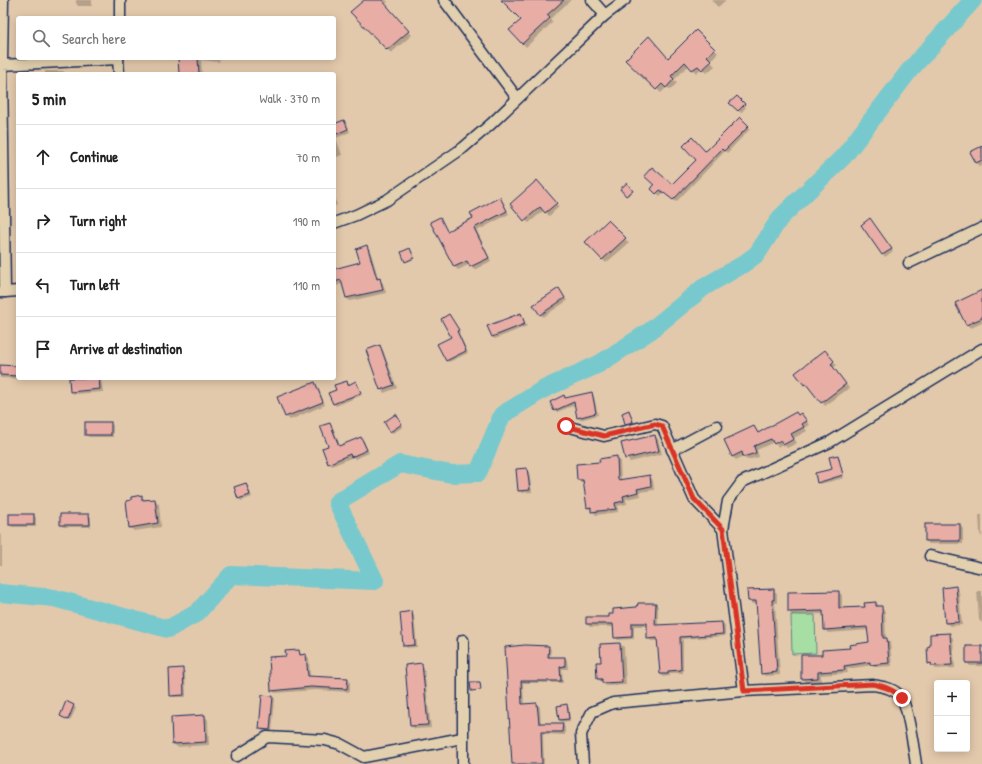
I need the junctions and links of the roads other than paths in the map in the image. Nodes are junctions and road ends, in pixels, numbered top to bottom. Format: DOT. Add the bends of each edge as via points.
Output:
graph roads {
  1 [pos="3,0"];
  2 [pos="120,0"];
  3 [pos="444,0"];
  4 [pos="592,0"];
  5 [pos="625,0"];
  6 [pos="120,16"];
  7 [pos="605,16"];
  8 [pos="98,60"];
  9 [pos="118,60"];
  10 [pos="1,65"];
  11 [pos="119,72"];
  12 [pos="517,98"];
  13 [pos="336,222"];
  14 [pos="982,228"];
  15 [pos="909,263"];
  16 [pos="16,291"];
  17 [pos="3,292"];
  18 [pos="982,349"];
  19 [pos="566,426"];
  20 [pos="717,426"];
  21 [pos="672,450"];
  22 [pos="723,529"];
  23 [pos="930,556"];
  24 [pos="982,568"];
  25 [pos="463,640"];
  26 [pos="744,691"];
  27 [pos="462,738"];
  28 [pos="237,756"];
  29 [pos="362,761"];
  30 [pos="463,764"];
  31 [pos="583,764"];
  32 [pos="916,764"];
  1 -- 10 [label="street"];
  2 -- 6 [label="street"];
  3 -- 12 [label="street"];
  4 -- 7 [label="street"];
  5 -- 7 [label="street"];
  7 -- 12 [label="street"];
  8 -- 10 [label="street"];
  9 -- 11 [label="street"];
  10 -- 17 [label="street"];
  12 -- 13 [label="street" via="463,148 419,179 387,200"];
  14 -- 15 [label="street"];
  16 -- 17 [label="street"];
  18 -- 22 [label="street" via="830,442 742,482 728,501"];
  19 -- 21 [label="street" via="604,436 655,424 662,426"];
  20 -- 21 [label="street"];
  21 -- 22 [label="street" via="694,499"];
  22 -- 26 [label="street"];
  23 -- 24 [label="street"];
  25 -- 27 [label="street"];
  26 -- 31 [label="street" via="613,703 592,712 581,734"];
  26 -- 32 [label="street" via="873,684 889,688 902,698 908,716"];
  27 -- 29 [label="street"];
  27 -- 30 [label="street"];
  28 -- 29 [label="street" via="267,737 325,740 340,744"];
}
